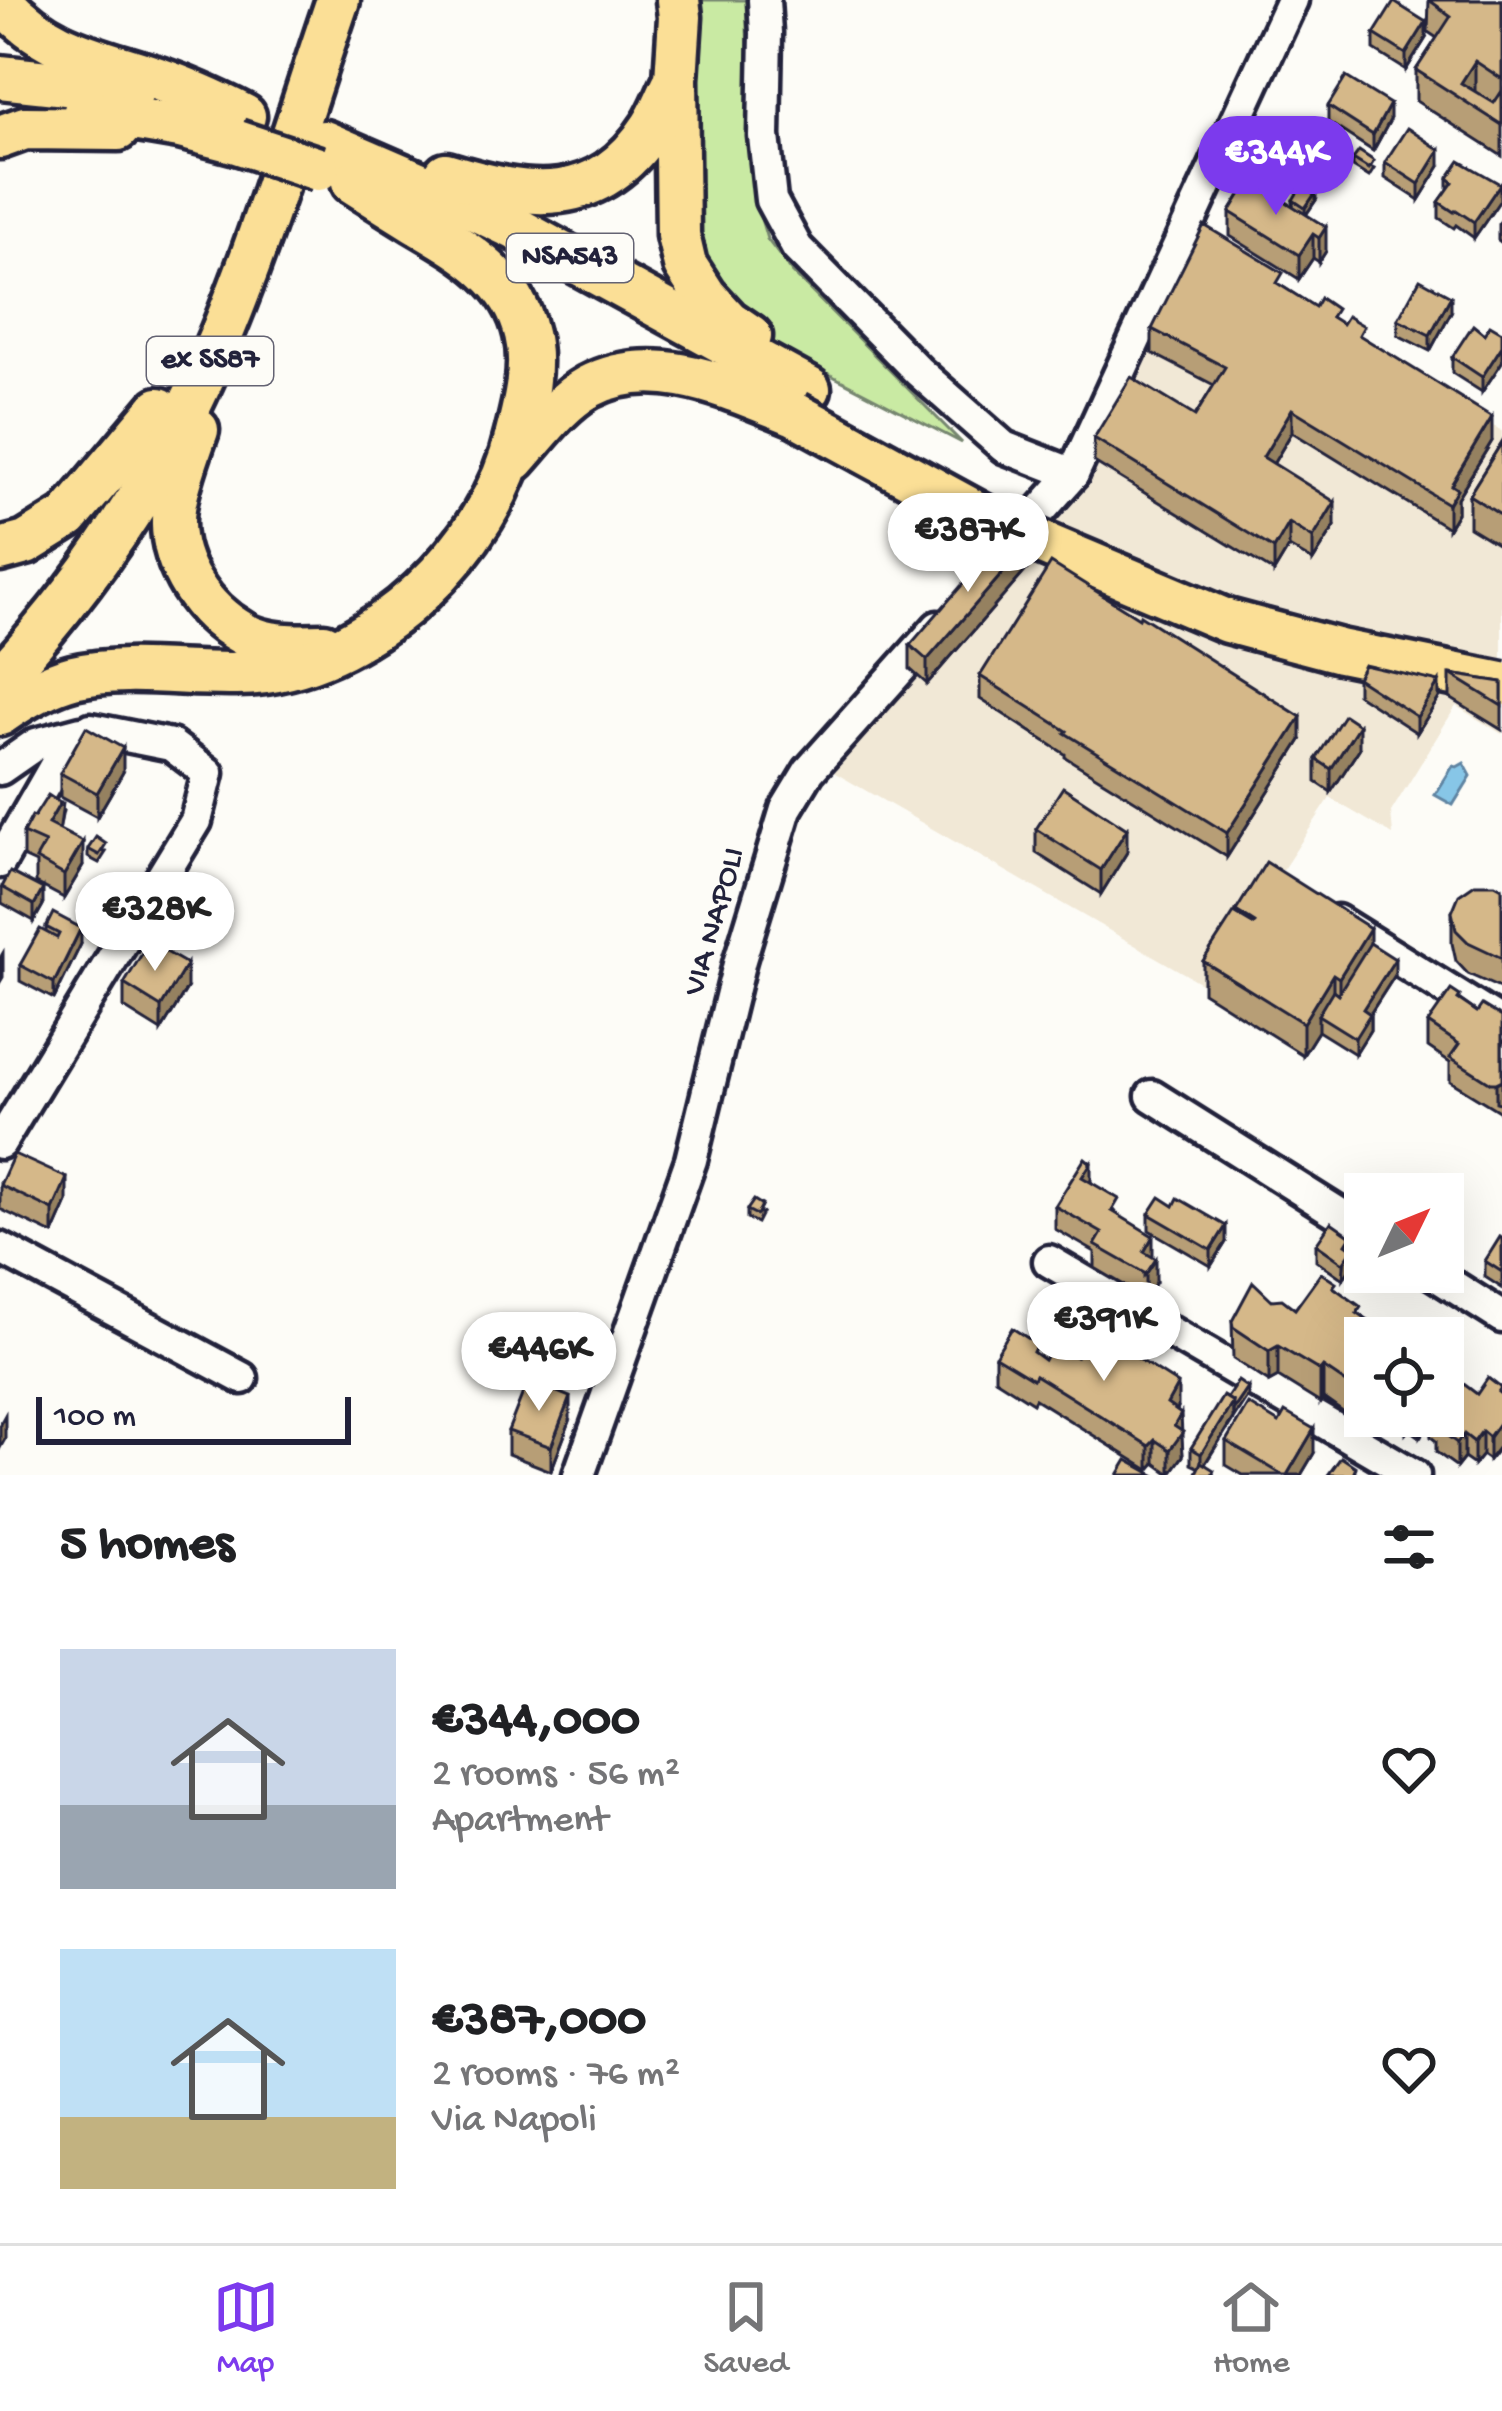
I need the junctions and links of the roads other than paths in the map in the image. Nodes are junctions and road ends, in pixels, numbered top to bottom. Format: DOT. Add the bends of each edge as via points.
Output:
graph roads {
  1 [pos="1,0"];
  2 [pos="310,0"];
  3 [pos="338,0"];
  4 [pos="678,0"];
  5 [pos="764,0"];
  6 [pos="1292,0"];
  7 [pos="0,77"];
  8 [pos="676,79"];
  9 [pos="0,104"];
  10 [pos="180,127"];
  11 [pos="241,129"];
  12 [pos="0,136"];
  13 [pos="332,164"];
  14 [pos="226,324"];
  15 [pos="802,401"];
  16 [pos="159,409"];
  17 [pos="510,465"];
  18 [pos="1073,474"];
  19 [pos="0,550"];
  20 [pos="997,560"];
  21 [pos="952,611"];
  22 [pos="0,640"];
  23 [pos="343,645"];
  24 [pos="1502,656"];
  25 [pos="0,679"];
  26 [pos="1502,684"];
  27 [pos="0,714"];
  28 [pos="91,729"];
  29 [pos="0,769"];
  30 [pos="0,862"];
  31 [pos="1322,911"];
  32 [pos="1502,1024"];
  33 [pos="1152,1096"];
  34 [pos="0,1144"];
  35 [pos="1344,1218"];
  36 [pos="0,1248"];
  37 [pos="1048,1261"];
  38 [pos="1464,1293"];
  39 [pos="1502,1317"];
  40 [pos="242,1378"];
  41 [pos="579,1475"];
  42 [pos="1414,1475"];
  1 -- 11 [label="highway" via="53,43 198,93"];
  2 -- 16 [label="highway"];
  3 -- 14 [label="highway, ex SS87"];
  4 -- 8 [label="highway"];
  5 -- 18 [label="street" via="771,200 797,248 1004,447"];
  6 -- 18 [label="street"];
  7 -- 11 [label="highway, NSA543" via="120,89"];
  8 -- 13 [label="highway" via="652,127 590,186 542,195 394,158"];
  8 -- 15 [label="highway" via="678,235 686,265 728,321 769,350"];
  9 -- 10 [label="highway, NSA543"];
  10 -- 11 [label="highway, NSA543"];
  10 -- 12 [label="highway" via="26,128"];
  11 -- 13 [label="highway, NSA543"];
  13 -- 15 [label="highway, NSA543"];
  13 -- 17 [label="highway" via="460,247 514,302 528,371"];
  14 -- 23 [label="highway" via="172,518 178,553 192,587 245,635 290,646"];
  14 -- 25 [label="highway, ex SS87" via="179,428 98,563"];
  15 -- 17 [label="highway" via="666,372 627,373 587,387"];
  15 -- 24 [label="highway, NSA543" via="1238,595"];
  15 -- 26 [label="highway, NSA543, bridge" via="998,524 1227,621"];
  16 -- 19 [label="highway" via="68,517"];
  16 -- 22 [label="highway" via="75,548"];
  17 -- 23 [label="highway" via="462,546 429,583"];
  18 -- 20 [label="street"];
  21 -- 41 [label="street, VIA NAPOLI" via="809,771 786,809 691,1160"];
  23 -- 27 [label="highway" via="258,673 73,677"];
  28 -- 29 [label="street" via="36,744"];
  28 -- 30 [label="street" via="63,752"];
  28 -- 34 [label="street" via="171,745 208,773 196,821"];
  31 -- 32 [label="street"];
  33 -- 35 [label="street"];
  36 -- 40 [label="street"];
  37 -- 42 [label="street"];
  38 -- 39 [label="street"];
}
